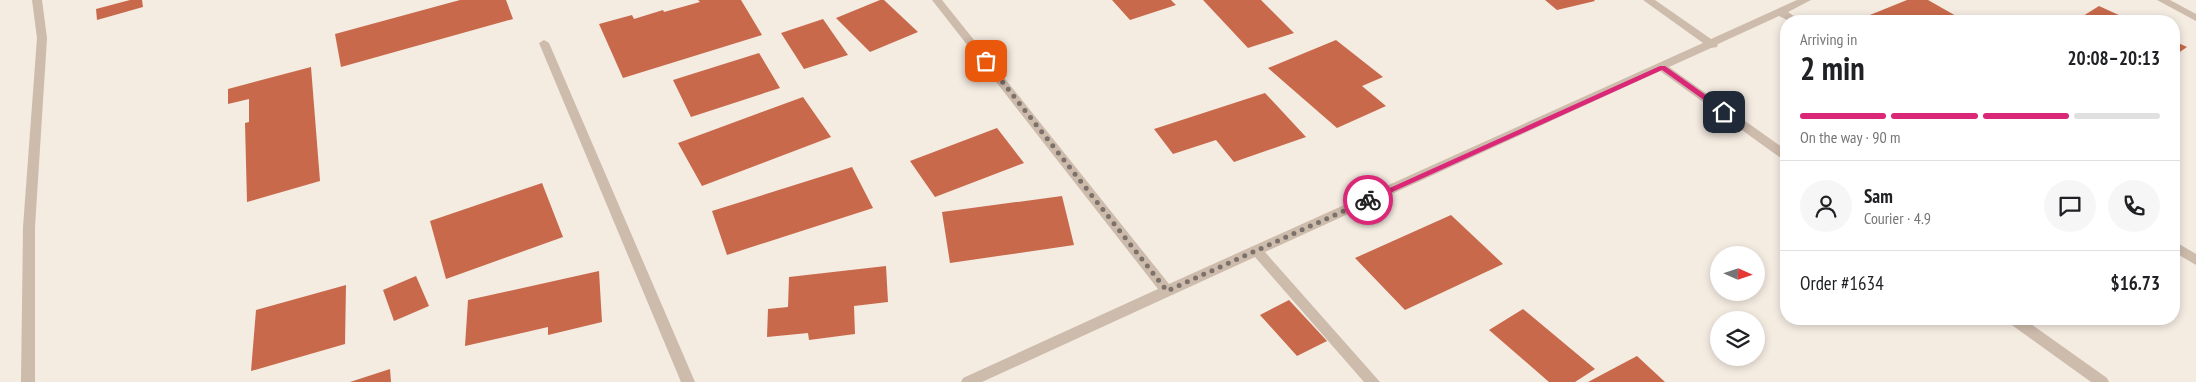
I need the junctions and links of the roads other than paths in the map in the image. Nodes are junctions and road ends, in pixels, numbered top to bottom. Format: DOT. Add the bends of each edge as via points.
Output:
graph roads {
  1 [pos="37,0"];
  2 [pos="937,0"];
  3 [pos="1648,0"];
  4 [pos="1806,0"];
  5 [pos="2162,0"];
  6 [pos="1780,12"];
  7 [pos="1785,15"];
  8 [pos="2196,18"];
  9 [pos="544,43"];
  10 [pos="1713,45"];
  11 [pos="1662,67"];
  12 [pos="1780,152"];
  13 [pos="1256,250"];
  14 [pos="2180,250"];
  15 [pos="2196,260"];
  16 [pos="1167,291"];
  17 [pos="2022,325"];
  18 [pos="28,382"];
  19 [pos="688,382"];
  20 [pos="968,382"];
  21 [pos="1373,382"];
  22 [pos="2102,382"];
  1 -- 18 [label="street" via="42,38 29,227"];
  2 -- 16 [label="street"];
  3 -- 10 [label="street"];
  4 -- 6 [label="street"];
  5 -- 8 [label="street"];
  6 -- 7 [label="street"];
  6 -- 10 [label="street"];
  9 -- 19 [label="street"];
  10 -- 11 [label="street"];
  11 -- 12 [label="street"];
  11 -- 13 [label="street"];
  13 -- 16 [label="street"];
  13 -- 21 [label="street"];
  14 -- 15 [label="street"];
  16 -- 20 [label="street"];
  17 -- 22 [label="street"];
}
